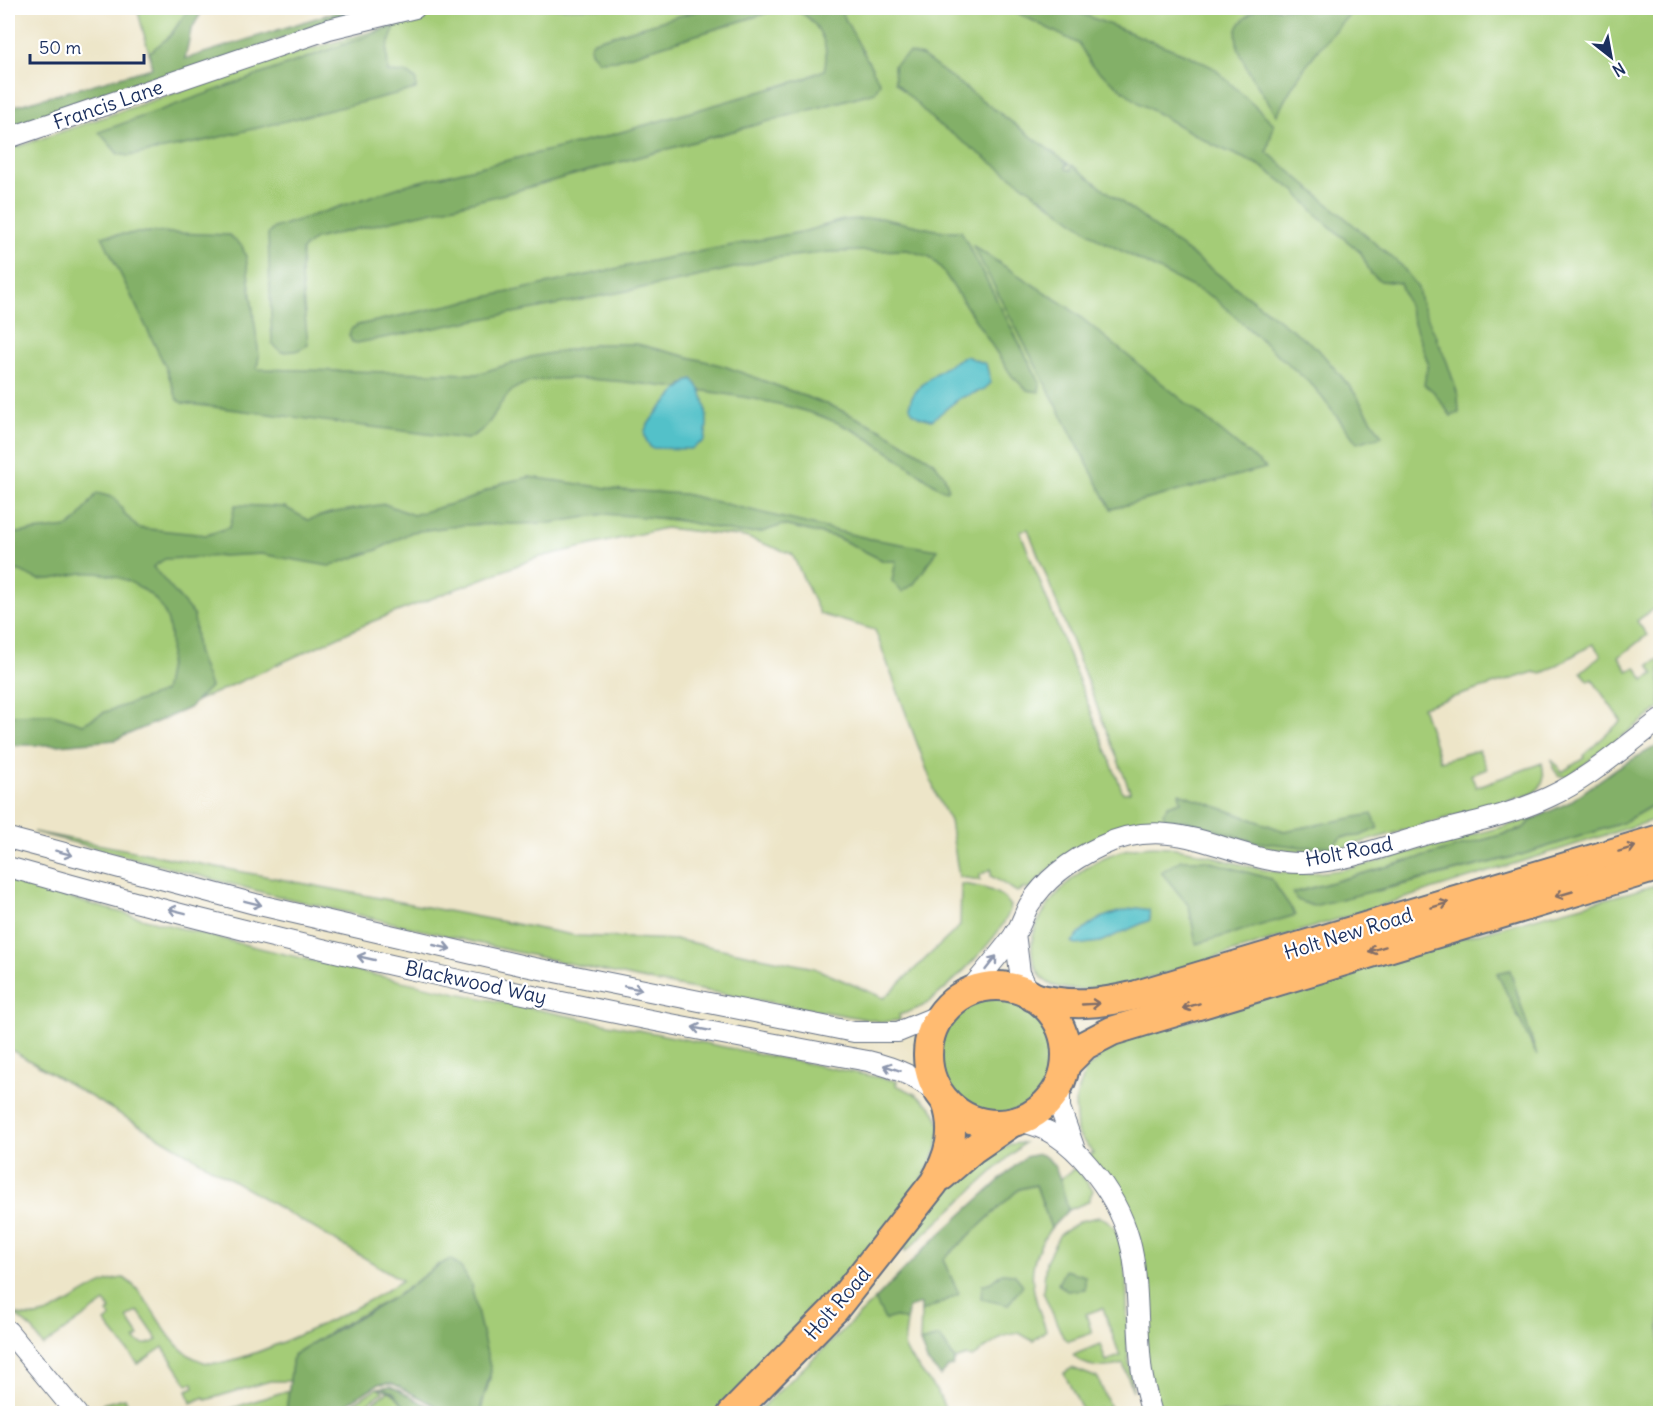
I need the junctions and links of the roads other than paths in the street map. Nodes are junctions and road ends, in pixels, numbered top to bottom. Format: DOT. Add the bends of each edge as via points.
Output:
graph roads {
  1 [pos="415,8"];
  2 [pos="8,138"];
  3 [pos="1660,720"];
  4 [pos="8,838"];
  5 [pos="1660,839"];
  6 [pos="1660,866"];
  7 [pos="8,867"];
  8 [pos="1015,933"];
  9 [pos="966,994"];
  10 [pos="1031,996"];
  11 [pos="942,1014"];
  12 [pos="1063,1074"];
  13 [pos="944,1099"];
  14 [pos="1014,1122"];
  15 [pos="1075,1149"];
  16 [pos="934,1183"];
  17 [pos="8,1330"];
  18 [pos="77,1413"];
  19 [pos="732,1413"];
  20 [pos="1152,1413"];
  1 -- 2 [label="street, Francis Lane" via="329,29"];
  3 -- 8 [label="street, Holt Road" via="1550,797 1355,854 1304,863 1256,857 1184,835 1125,837 1087,853 1053,877 1029,906"];
  4 -- 11 [label="street, Blackwood Way, one-way" via="255,904 514,964 854,1032 898,1032"];
  10 -- 5 [label="highway, Holt New Road, one-way" via="1085,1005 1137,995"];
  6 -- 12 [label="highway, Holt New Road, one-way" via="1112,1030 1084,1045"];
  13 -- 7 [label="street, Blackwood Way, one-way" via="925,1082 868,1061 497,988 322,948"];
  9 -- 8 [label="street, Holt Road, one-way"];
  8 -- 10 [label="street" via="1020,973"];
  9 -- 10 [label="highway" via="1004,987"];
  9 -- 11 [label="highway"];
  10 -- 12 [label="highway" via="1048,1009 1060,1026 1065,1044"];
  11 -- 13 [label="highway" via="928,1050 933,1081"];
  12 -- 14 [label="highway" via="1048,1102 1032,1115"];
  12 -- 15 [label="street" via="1060,1108"];
  13 -- 14 [label="highway" via="966,1117 982,1123"];
  13 -- 16 [label="highway, Holt Road" via="951,1119 951,1143"];
  14 -- 15 [label="street" via="1049,1131"];
  14 -- 16 [label="highway, Holt Road" via="973,1149"];
  15 -- 20 [label="street" via="1105,1185 1126,1226 1138,1281 1141,1366"];
  16 -- 19 [label="highway, Holt Road" via="834,1310"];
  17 -- 18 [label="street"];
}
